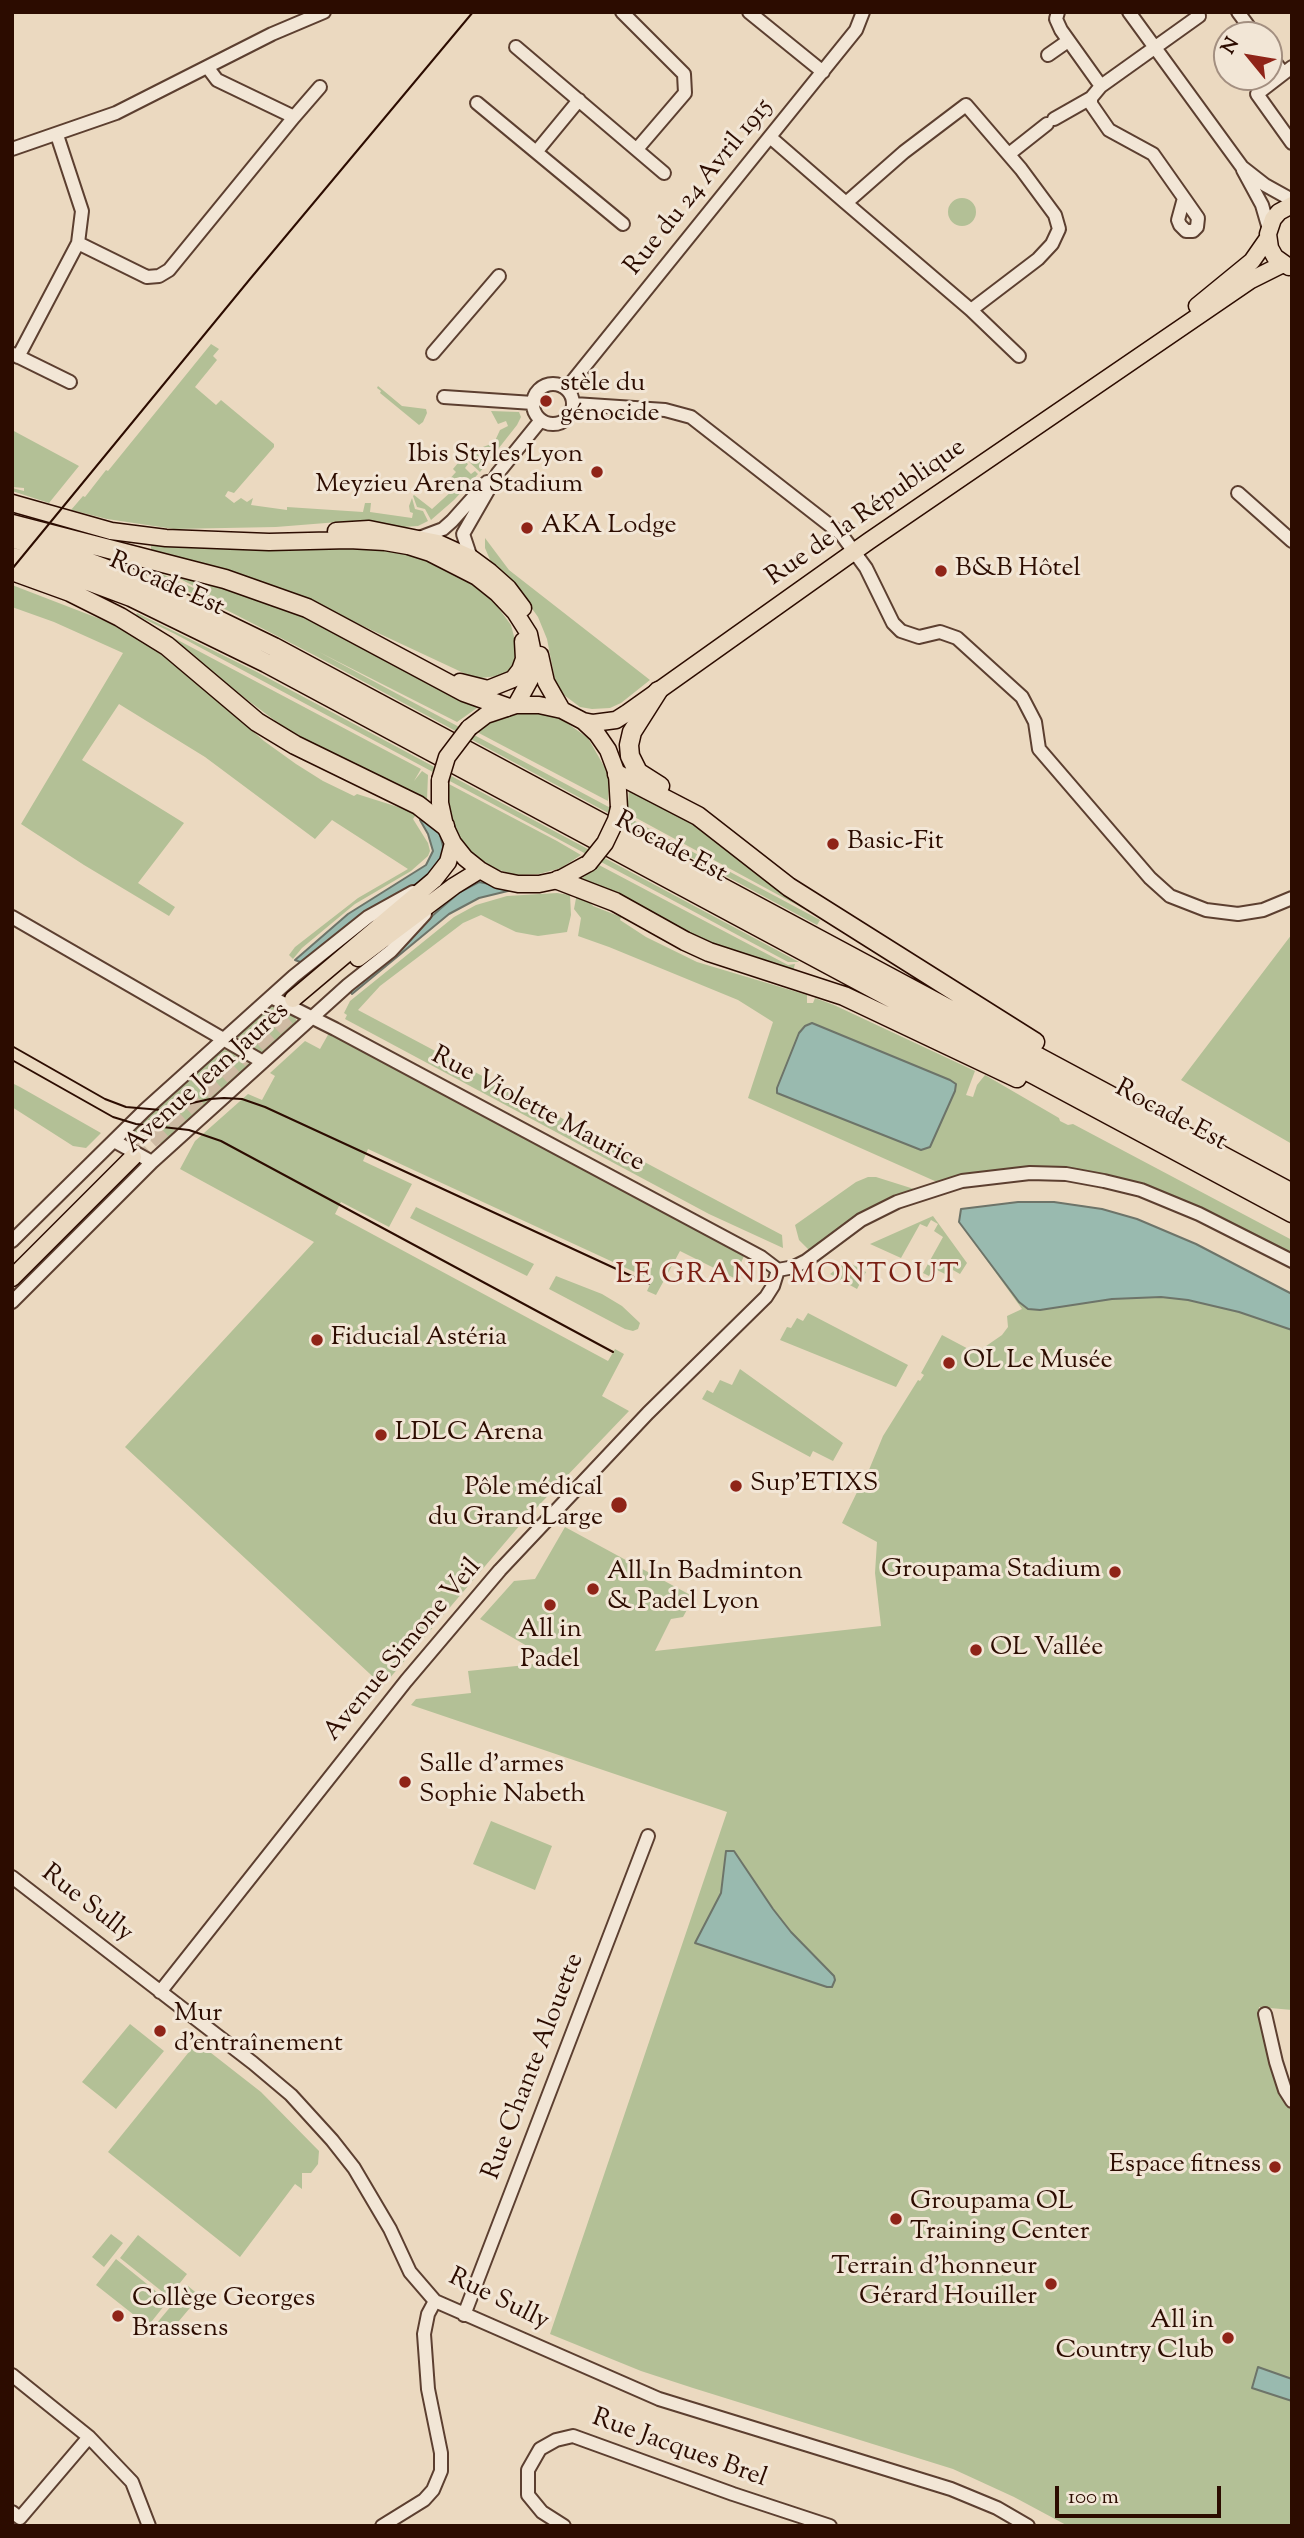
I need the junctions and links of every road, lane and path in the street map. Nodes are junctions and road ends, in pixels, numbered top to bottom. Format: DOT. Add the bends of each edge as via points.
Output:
graph roads {
  1 [pos="324,12"];
  2 [pos="622,12"];
  3 [pos="749,12"];
  4 [pos="863,12"];
  5 [pos="1058,12"];
  6 [pos="1129,12"];
  7 [pos="1200,14"];
  8 [pos="1068,41"];
  9 [pos="516,47"];
  10 [pos="1153,48"];
  11 [pos="1048,55"];
  12 [pos="208,68"];
  13 [pos="1287,70"];
  14 [pos="823,72"];
  15 [pos="1101,86"];
  16 [pos="320,87"];
  17 [pos="1091,97"];
  18 [pos="579,100"];
  19 [pos="477,103"];
  20 [pos="294,117"];
  21 [pos="57,135"];
  22 [pos="770,137"];
  23 [pos="1292,143"];
  24 [pos="12,149"];
  25 [pos="637,149"];
  26 [pos="537,151"];
  27 [pos="1009,154"];
  28 [pos="1242,167"];
  29 [pos="664,173"];
  30 [pos="1184,198"];
  31 [pos="846,203"];
  32 [pos="1292,203"];
  33 [pos="623,224"];
  34 [pos="1268,234"];
  35 [pos="78,243"];
  36 [pos="1287,266"];
  37 [pos="499,276"];
  38 [pos="971,310"];
  39 [pos="433,353"];
  40 [pos="15,355"];
  41 [pos="1019,356"];
  42 [pos="1106,381"];
  43 [pos="70,382"];
  44 [pos="567,388"];
  45 [pos="444,397"];
  46 [pos="533,403"];
  47 [pos="574,404"];
  48 [pos="541,420"];
  49 [pos="498,473"];
  50 [pos="1238,493"];
  51 [pos="12,503"];
  52 [pos="12,524"];
  53 [pos="463,534"];
  54 [pos="12,538"];
  55 [pos="231,539"];
  56 [pos="1292,541"];
  57 [pos="441,547"];
  58 [pos="854,552"];
  59 [pos="12,557"];
  60 [pos="471,558"];
  61 [pos="12,570"];
  62 [pos="515,612"];
  63 [pos="427,672"];
  64 [pos="658,691"];
  65 [pos="511,706"];
  66 [pos="562,710"];
  67 [pos="583,721"];
  68 [pos="616,771"];
  69 [pos="698,816"];
  70 [pos="445,826"];
  71 [pos="453,843"];
  72 [pos="480,870"];
  73 [pos="434,880"];
  74 [pos="558,880"];
  75 [pos="441,897"];
  76 [pos="1292,898"];
  77 [pos="12,916"];
  78 [pos="271,997"];
  79 [pos="312,1018"];
  80 [pos="223,1040"];
  81 [pos="263,1062"];
  82 [pos="1082,1080"];
  83 [pos="1046,1081"];
  84 [pos="123,1150"];
  85 [pos="152,1162"];
  86 [pos="1292,1193"];
  87 [pos="1292,1213"];
  88 [pos="12,1241"];
  89 [pos="1292,1261"];
  90 [pos="12,1265"];
  91 [pos="778,1270"];
  92 [pos="12,1278"];
  93 [pos="12,1302"];
  94 [pos="649,1836"];
  95 [pos="12,1877"];
  96 [pos="160,1992"];
  97 [pos="1265,2014"];
  98 [pos="1292,2101"];
  99 [pos="435,2301"];
  100 [pos="464,2315"];
  101 [pos="12,2375"];
  102 [pos="89,2437"];
  103 [pos="12,2512"];
  104 [pos="816,2524"];
  105 [pos="149,2526"];
  106 [pos="382,2526"];
  107 [pos="564,2526"];
  108 [pos="830,2526"];
  109 [pos="1028,2526"];
  1 -- 12 [label="street"];
  2 -- 25 [label="street" via="684,74 685,93"];
  3 -- 14 [label="street"];
  4 -- 14 [label="street, Rue du 24 Avril 1915" via="856,30"];
  5 -- 8 [label="street" via="1056,19"];
  6 -- 10 [label="street"];
  7 -- 10 [label="street"];
  8 -- 11 [label="street"];
  8 -- 15 [label="street"];
  9 -- 18 [label="street"];
  10 -- 15 [label="street"];
  10 -- 28 [label="street"];
  12 -- 20 [label="street" via="217,79"];
  12 -- 21 [label="street" via="116,113"];
  13 -- 23 [label="street" via="1257,94"];
  14 -- 22 [label="street, Rue du 24 Avril 1915"];
  15 -- 17 [label="street"];
  16 -- 20 [label="street"];
  17 -- 27 [label="street"];
  17 -- 30 [label="street" via="1109,130 1153,155"];
  18 -- 25 [label="street"];
  18 -- 26 [label="street"];
  19 -- 26 [label="street"];
  20 -- 35 [label="street" via="169,270 159,276 147,277"];
  21 -- 24 [label="street"];
  21 -- 35 [label="street" via="82,211"];
  22 -- 31 [label="street"];
  22 -- 44 [label="street, Rue du 24 Avril 1915"];
  25 -- 29 [label="street"];
  26 -- 33 [label="street"];
  27 -- 31 [label="street" via="966,104"];
  27 -- 38 [label="street" via="1055,215 1059,229 1038,259"];
  28 -- 32 [label="street"];
  28 -- 34 [label="street" via="1262,205"];
  31 -- 38 [label="street"];
  32 -- 34 [label="main road, Rue de la République" via="1279,212"];
  34 -- 36 [label="main road" via="1275,257"];
  34 -- 42 [label="main road, Rue de la République" via="1245,267"];
  35 -- 40 [label="street"];
  36 -- 42 [label="main road, Rue de la République" via="1251,280"];
  37 -- 39 [label="street"];
  38 -- 41 [label="street"];
  40 -- 43 [label="street"];
  42 -- 58 [label="main road, Rue de la République"];
  44 -- 46 [label="street" via="555,383 542,387"];
  44 -- 47 [label="street"];
  45 -- 46 [label="street"];
  46 -- 48 [label="street"];
  47 -- 48 [label="street" via="570,416 559,424"];
  47 -- 58 [label="street" via="691,416 841,534"];
  48 -- 49 [label="street"];
  49 -- 53 [label="street"];
  49 -- 57 [label="street" via="452,521"];
  50 -- 56 [label="street"];
  51 -- 55 [label="main road" via="111,531"];
  52 -- 63 [label="highway" via="225,579 295,604"];
  53 -- 57 [label="street"];
  53 -- 60 [label="street"];
  54 -- 82 [label="highway, Rocade Est" via="135,580 262,641"];
  55 -- 57 [label="main road"];
  55 -- 57 [label="main road" via="369,529"];
  57 -- 60 [label="main road"];
  57 -- 62 [label="main road"];
  58 -- 64 [label="main road, Rue de la République"];
  58 -- 76 [label="street" via="901,631 919,638 940,632 957,638 1023,696 1039,749 1170,896 1206,910 1238,914"];
  59 -- 83 [label="highway, Rocade Est" via="131,597 219,639"];
  60 -- 66 [label="main road" via="508,588 524,610 536,636 546,682"];
  61 -- 70 [label="highway" via="120,617 167,646 257,722 418,805"];
  62 -- 63 [label="main road" via="524,659 513,679 488,689"];
  62 -- 65 [label="main road" via="529,635 534,663 532,676"];
  63 -- 65 [label="highway" via="464,692"];
  64 -- 67 [label="main road, Rue de la République" via="616,720"];
  64 -- 68 [label="main road, Rue de la République" via="623,737"];
  64 -- 69 [label="highway" via="632,732 630,756 638,772 682,798"];
  65 -- 66 [label="main road"];
  65 -- 70 [label="main road, bridge" via="486,715 469,728 447,757 440,780"];
  66 -- 67 [label="main road"];
  67 -- 68 [label="main road" via="602,742"];
  68 -- 69 [label="highway"];
  68 -- 74 [label="main road, bridge" via="619,808 605,844 589,863"];
  69 -- 82 [label="highway" via="789,887 1072,1063"];
  70 -- 71 [label="main road"];
  71 -- 72 [label="main road"];
  71 -- 73 [label="main road, Avenue Jean Jaurès" via="448,862"];
  72 -- 74 [label="main road" via="518,884"];
  72 -- 75 [label="main road, Avenue Jean Jaurès"];
  73 -- 75 [label="main road, Avenue Jean Jaurès" via="298,1001"];
  73 -- 78 [label="street, Avenue Jean Jaurès" via="368,917"];
  74 -- 83 [label="highway" via="615,902 709,951 844,996 1025,1082"];
  75 -- 79 [label="street, Avenue Jean Jaurès" via="391,951"];
  77 -- 80 [label="street"];
  78 -- 79 [label="street, Rue Violette Maurice"];
  78 -- 80 [label="street, Avenue Jean Jaurès"];
  79 -- 81 [label="street, Avenue Jean Jaurès"];
  79 -- 91 [label="street, Rue Violette Maurice"];
  80 -- 81 [label="street"];
  80 -- 84 [label="street, Avenue Jean Jaurès"];
  81 -- 85 [label="street, Avenue Jean Jaurès"];
  82 -- 86 [label="highway, Rocade Est"];
  83 -- 87 [label="highway, Rocade Est"];
  84 -- 85 [label="street"];
  84 -- 88 [label="street, Avenue Jean Jaurès"];
  84 -- 90 [label="main road, Avenue Jean Jaurès"];
  84 -- 92 [label="main road, Avenue Jean Jaurès"];
  85 -- 93 [label="street, Avenue Jean Jaurès"];
  89 -- 91 [label="street" via="1199,1214 1141,1191 1066,1174 1030,1173 962,1181 897,1202 861,1220 806,1261"];
  91 -- 96 [label="street, Avenue Simone Veil" via="765,1297 604,1459 467,1609"];
  94 -- 100 [label="street, Rue Chante Alouette"];
  95 -- 96 [label="street, Rue Sully"];
  96 -- 99 [label="street, Rue Sully" via="291,2095 332,2140 366,2185 410,2272"];
  97 -- 98 [label="street" via="1276,2062"];
  99 -- 100 [label="street, Rue Sully"];
  99 -- 106 [label="street" via="424,2334 441,2471 424,2500"];
  100 -- 109 [label="street, Rue Sully" via="659,2399 951,2489"];
  101 -- 102 [label="street"];
  102 -- 103 [label="street" via="20,2518"];
  102 -- 105 [label="street" via="132,2482"];
  104 -- 107 [label="street, Rue Jacques Brel" via="573,2436 540,2449 528,2470 528,2495 542,2512"];
  104 -- 108 [label="street, Rue Jacques Brel"];
}
